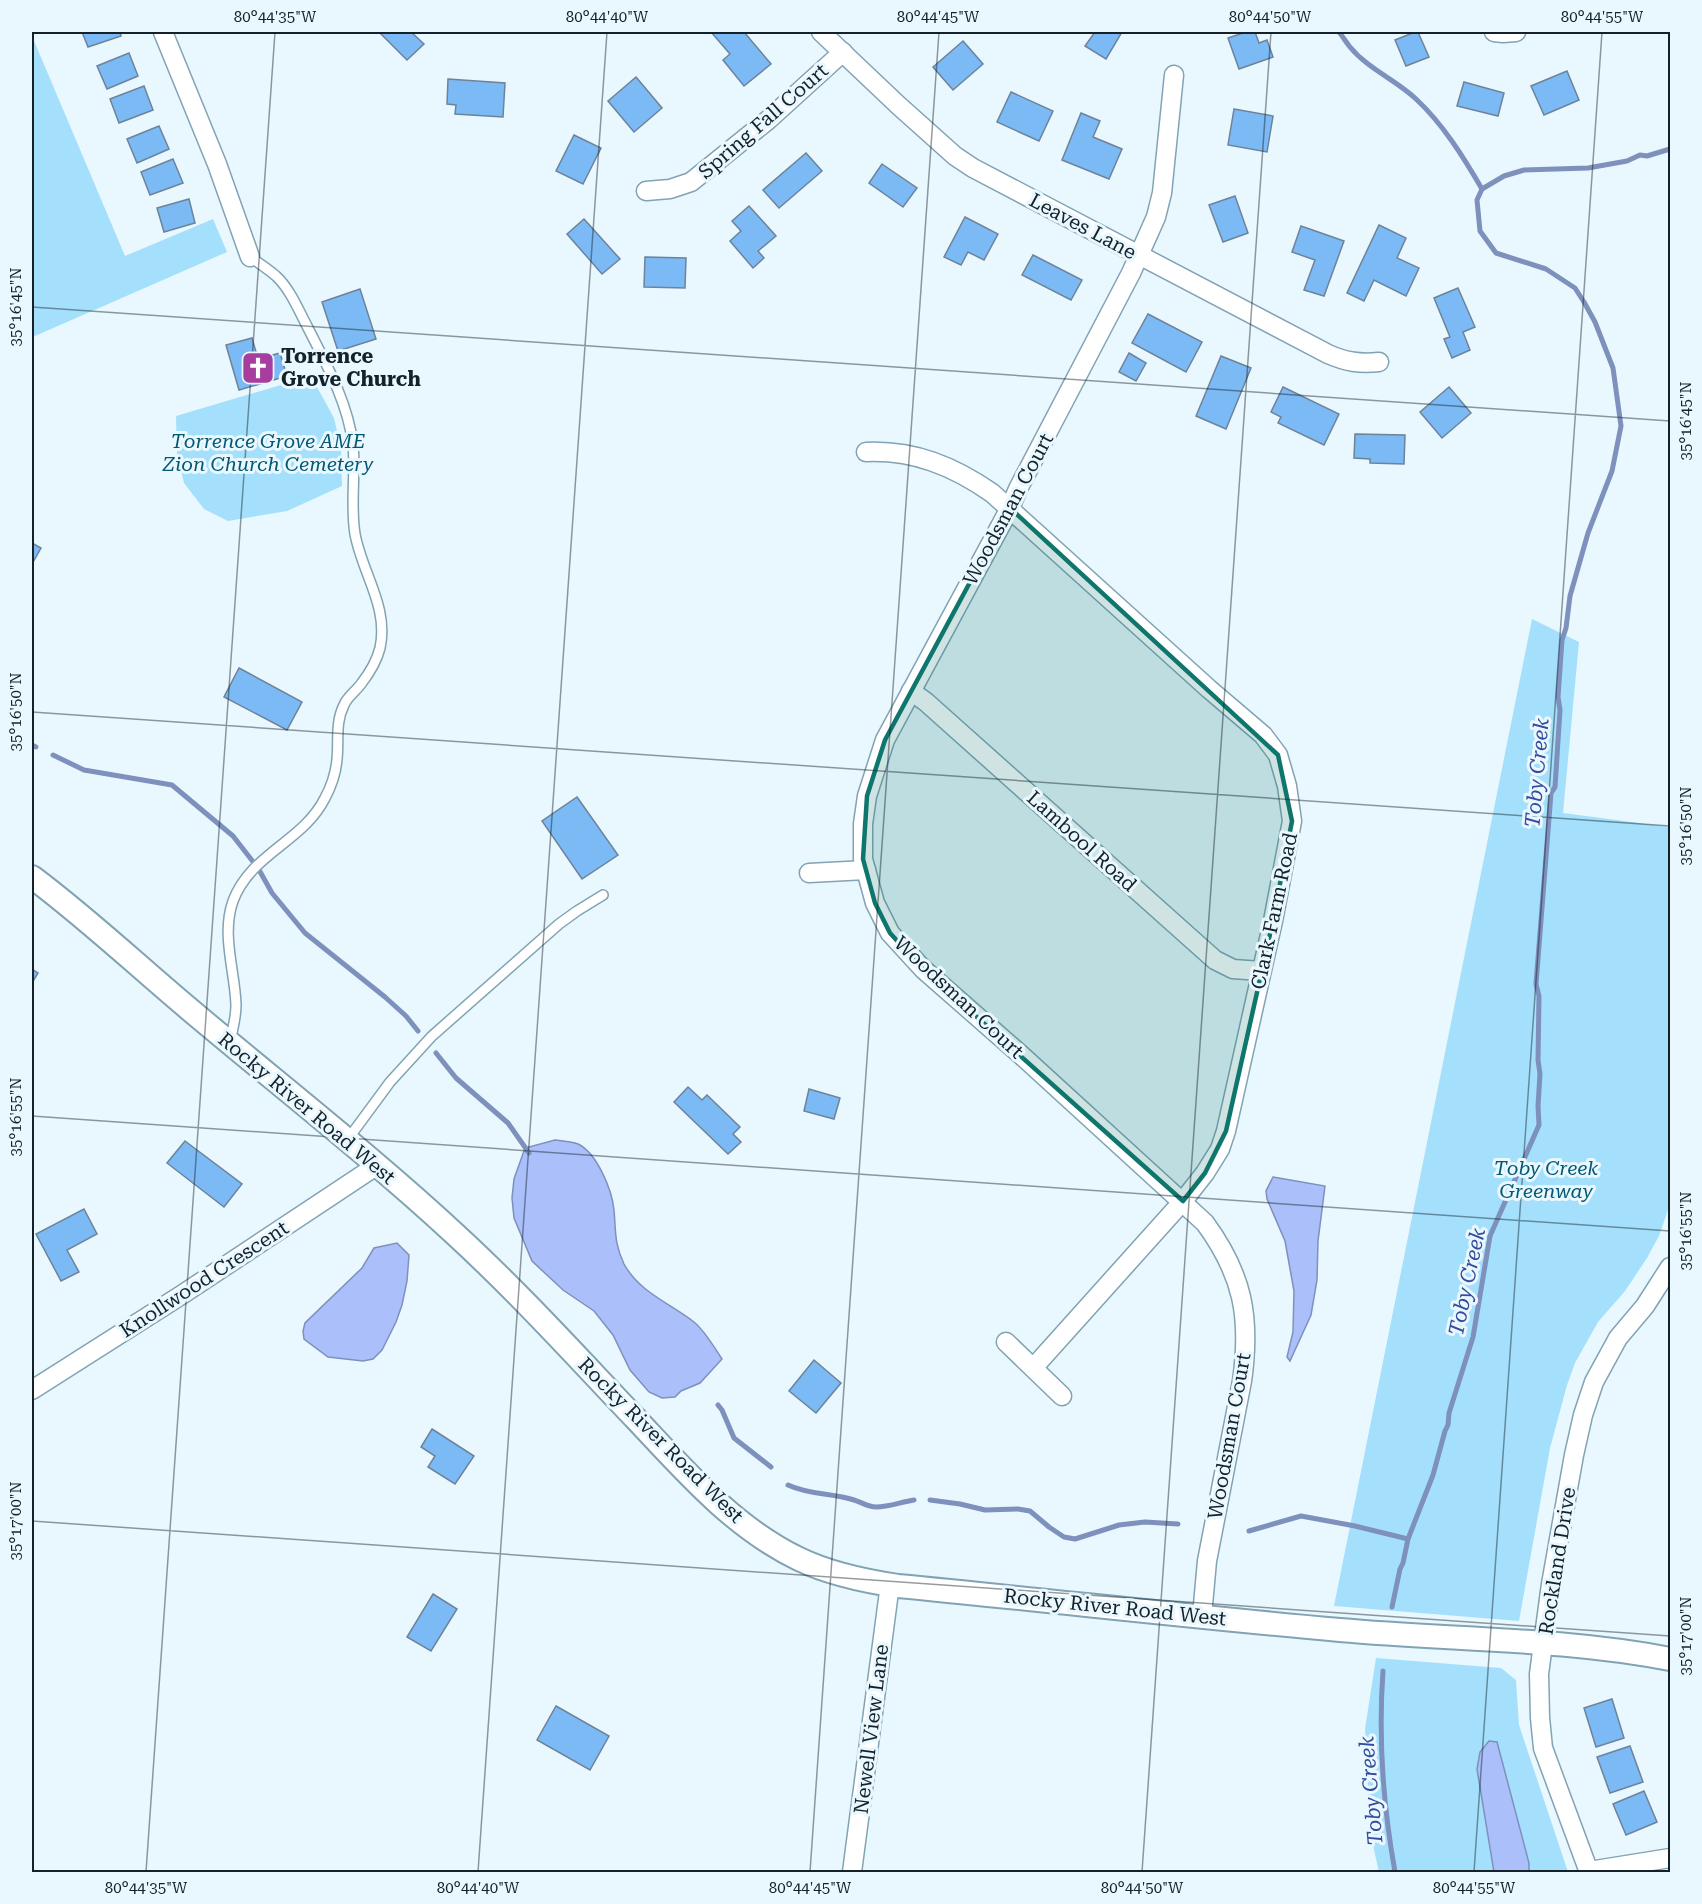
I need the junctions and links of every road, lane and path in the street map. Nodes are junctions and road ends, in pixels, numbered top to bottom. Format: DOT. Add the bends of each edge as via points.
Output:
graph roads {
  1 [pos="163,32"];
  2 [pos="821,32"];
  3 [pos="1494,32"];
  4 [pos="1516,32"];
  5 [pos="843,52"];
  6 [pos="1174,75"];
  7 [pos="646,191"];
  8 [pos="1139,255"];
  9 [pos="250,257"];
  10 [pos="1379,362"];
  11 [pos="866,452"];
  12 [pos="1010,508"];
  13 [pos="910,691"];
  14 [pos="866,870"];
  15 [pos="809,873"];
  16 [pos="32,877"];
  17 [pos="603,895"];
  18 [pos="1261,971"];
  19 [pos="229,1043"];
  20 [pos="347,1141"];
  21 [pos="376,1166"];
  22 [pos="1183,1201"];
  23 [pos="1671,1267"];
  24 [pos="1006,1342"];
  25 [pos="1034,1367"];
  26 [pos="32,1390"];
  27 [pos="1062,1396"];
  28 [pos="890,1584"];
  29 [pos="1202,1616"];
  30 [pos="1544,1643"];
  31 [pos="1671,1659"];
  32 [pos="1671,1858"];
  33 [pos="852,1872"];
  34 [pos="1589,1872"];
  1 -- 9 [label="street" via="218,164"];
  2 -- 5 [label="street, Leaves Lane"];
  3 -- 4 [label="street"];
  5 -- 7 [label="street, Spring Fall Court" via="691,182"];
  5 -- 8 [label="street, Leaves Lane" via="955,156"];
  6 -- 8 [label="street, Woodsman Court" via="1162,193"];
  8 -- 10 [label="street, Leaves Lane" via="1342,361"];
  8 -- 12 [label="street, Woodsman Court"];
  9 -- 19 [label="lane" via="277,277 291,296 342,396 353,445 355,535 380,609 381,626 380,649 338,719 337,759 325,798 297,832 246,875 232,904 230,953 236,1006"];
  11 -- 12 [label="street, Clark Farm Road" via="912,455 940,463 972,479"];
  12 -- 13 [label="street, Woodsman Court"];
  12 -- 18 [label="street, Clark Farm Road" via="1263,735 1278,755 1292,821"];
  13 -- 14 [label="street, Woodsman Court" via="885,740 867,796 862,824"];
  13 -- 18 [label="street, Lambool Road" via="1215,960 1233,969"];
  14 -- 15 [label="street"];
  14 -- 22 [label="street, Woodsman Court" via="875,903 890,933 923,969"];
  16 -- 19 [label="street, Rocky River Road West"];
  17 -- 20 [label="lane" via="559,924 432,1036 390,1082"];
  18 -- 22 [label="street, Clark Farm Road" via="1220,1149"];
  19 -- 20 [label="street, Rocky River Road West"];
  20 -- 21 [label="street, Rocky River Road West"];
  21 -- 26 [label="street, Knollwood Crescent"];
  21 -- 28 [label="street, Rocky River Road West" via="507,1284 669,1454 736,1517 798,1559 845,1576"];
  22 -- 25 [label="street, Clark Farm Road"];
  22 -- 29 [label="street, Woodsman Court" via="1222,1246 1238,1283 1246,1317 1242,1381 1207,1561"];
  23 -- 30 [label="street, Rockland Drive" via="1618,1338 1591,1394 1574,1455"];
  24 -- 25 [label="street"];
  25 -- 27 [label="street"];
  28 -- 29 [label="street, Rocky River Road West"];
  28 -- 33 [label="street, Newell View Lane"];
  29 -- 30 [label="street, Rocky River Road West" via="1341,1630"];
  30 -- 31 [label="street, Rocky River Road West"];
  30 -- 34 [label="street, Rockland Drive" via="1539,1674 1543,1748"];
  32 -- 34 [label="street"];
}
